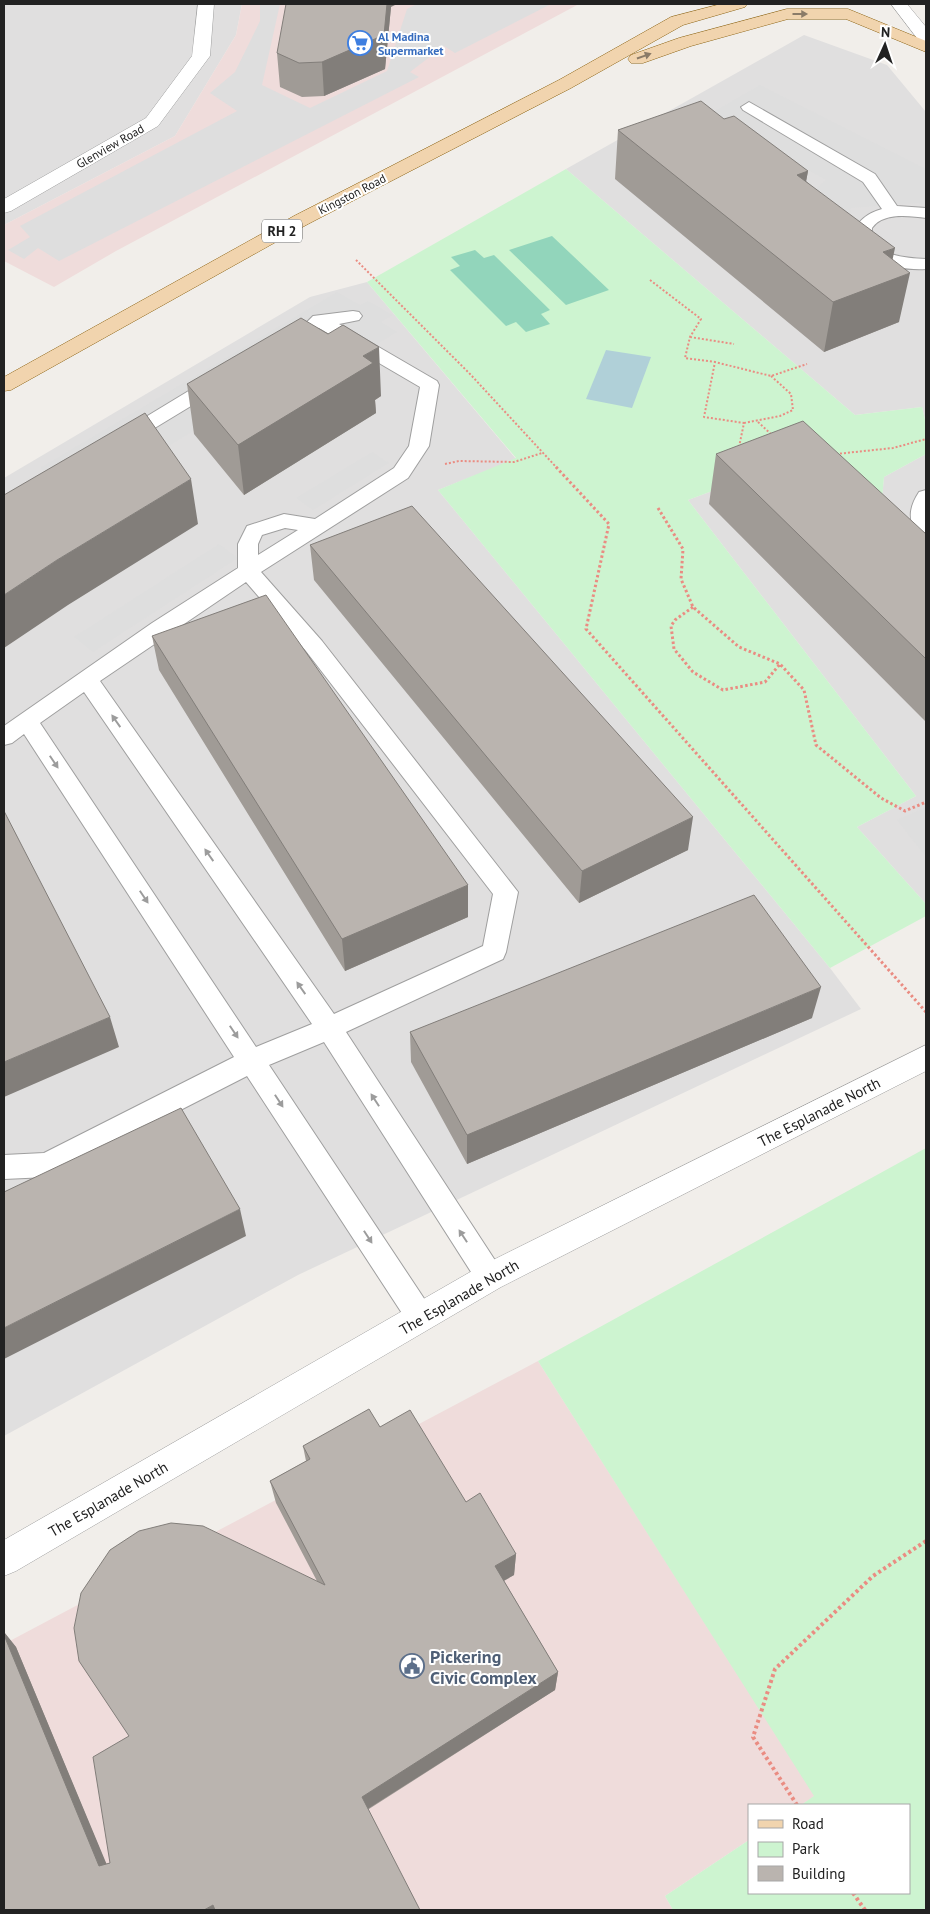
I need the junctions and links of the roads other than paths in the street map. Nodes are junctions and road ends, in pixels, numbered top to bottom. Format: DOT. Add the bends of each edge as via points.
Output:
graph roads {
  1 [pos="206,4"];
  2 [pos="686,4"];
  3 [pos="739,4"];
  4 [pos="899,4"];
  5 [pos="677,21"];
  6 [pos="926,38"];
  7 [pos="926,47"];
  8 [pos="565,84"];
  9 [pos="748,107"];
  10 [pos="4,207"];
  11 [pos="892,211"];
  12 [pos="926,213"];
  13 [pos="926,264"];
  14 [pos="353,316"];
  15 [pos="319,320"];
  16 [pos="302,331"];
  17 [pos="234,372"];
  18 [pos="4,385"];
  19 [pos="107,449"];
  20 [pos="926,498"];
  21 [pos="318,526"];
  22 [pos="926,533"];
  23 [pos="248,571"];
  24 [pos="87,679"];
  25 [pos="27,721"];
  26 [pos="4,737"];
  27 [pos="329,1028"];
  28 [pos="926,1057"];
  29 [pos="253,1060"];
  30 [pos="4,1167"];
  31 [pos="490,1277"];
  32 [pos="421,1318"];
  33 [pos="4,1559"];
  1 -- 10 [label="street, Glenview Road" via="201,56 152,122"];
  2 -- 5 [label="main road"];
  3 -- 5 [label="main road, Kingston Road / RH 2"];
  4 -- 6 [label="street"];
  5 -- 8 [label="main road, Kingston Road / RH 2"];
  8 -- 7 [label="main road, one-way" via="685,42 787,14 848,14"];
  8 -- 18 [label="main road, Kingston Road / RH 2" via="301,220"];
  9 -- 11 [label="lane" via="870,178"];
  11 -- 12 [label="lane"];
  11 -- 13 [label="lane" via="874,217 864,225 862,236 867,246 896,262"];
  14 -- 15 [label="lane"];
  15 -- 16 [label="lane"];
  15 -- 21 [label="lane" via="430,385 419,446 401,473"];
  17 -- 19 [label="lane"];
  20 -- 22 [label="lane" via="922,502 920,518"];
  21 -- 23 [label="lane"];
  21 -- 23 [label="lane" via="284,521 254,530 248,544"];
  23 -- 24 [label="lane"];
  23 -- 27 [label="lane" via="314,646 506,892 494,952"];
  24 -- 25 [label="lane"];
  27 -- 24 [label="lane, one-way"];
  25 -- 26 [label="lane"];
  25 -- 29 [label="lane, one-way"];
  27 -- 29 [label="lane"];
  31 -- 27 [label="lane, one-way"];
  28 -- 31 [label="street, The Esplanade North"];
  29 -- 30 [label="lane" via="47,1165"];
  29 -- 32 [label="lane, one-way"];
  31 -- 32 [label="street, The Esplanade North"];
  32 -- 33 [label="street, The Esplanade North"];
}
